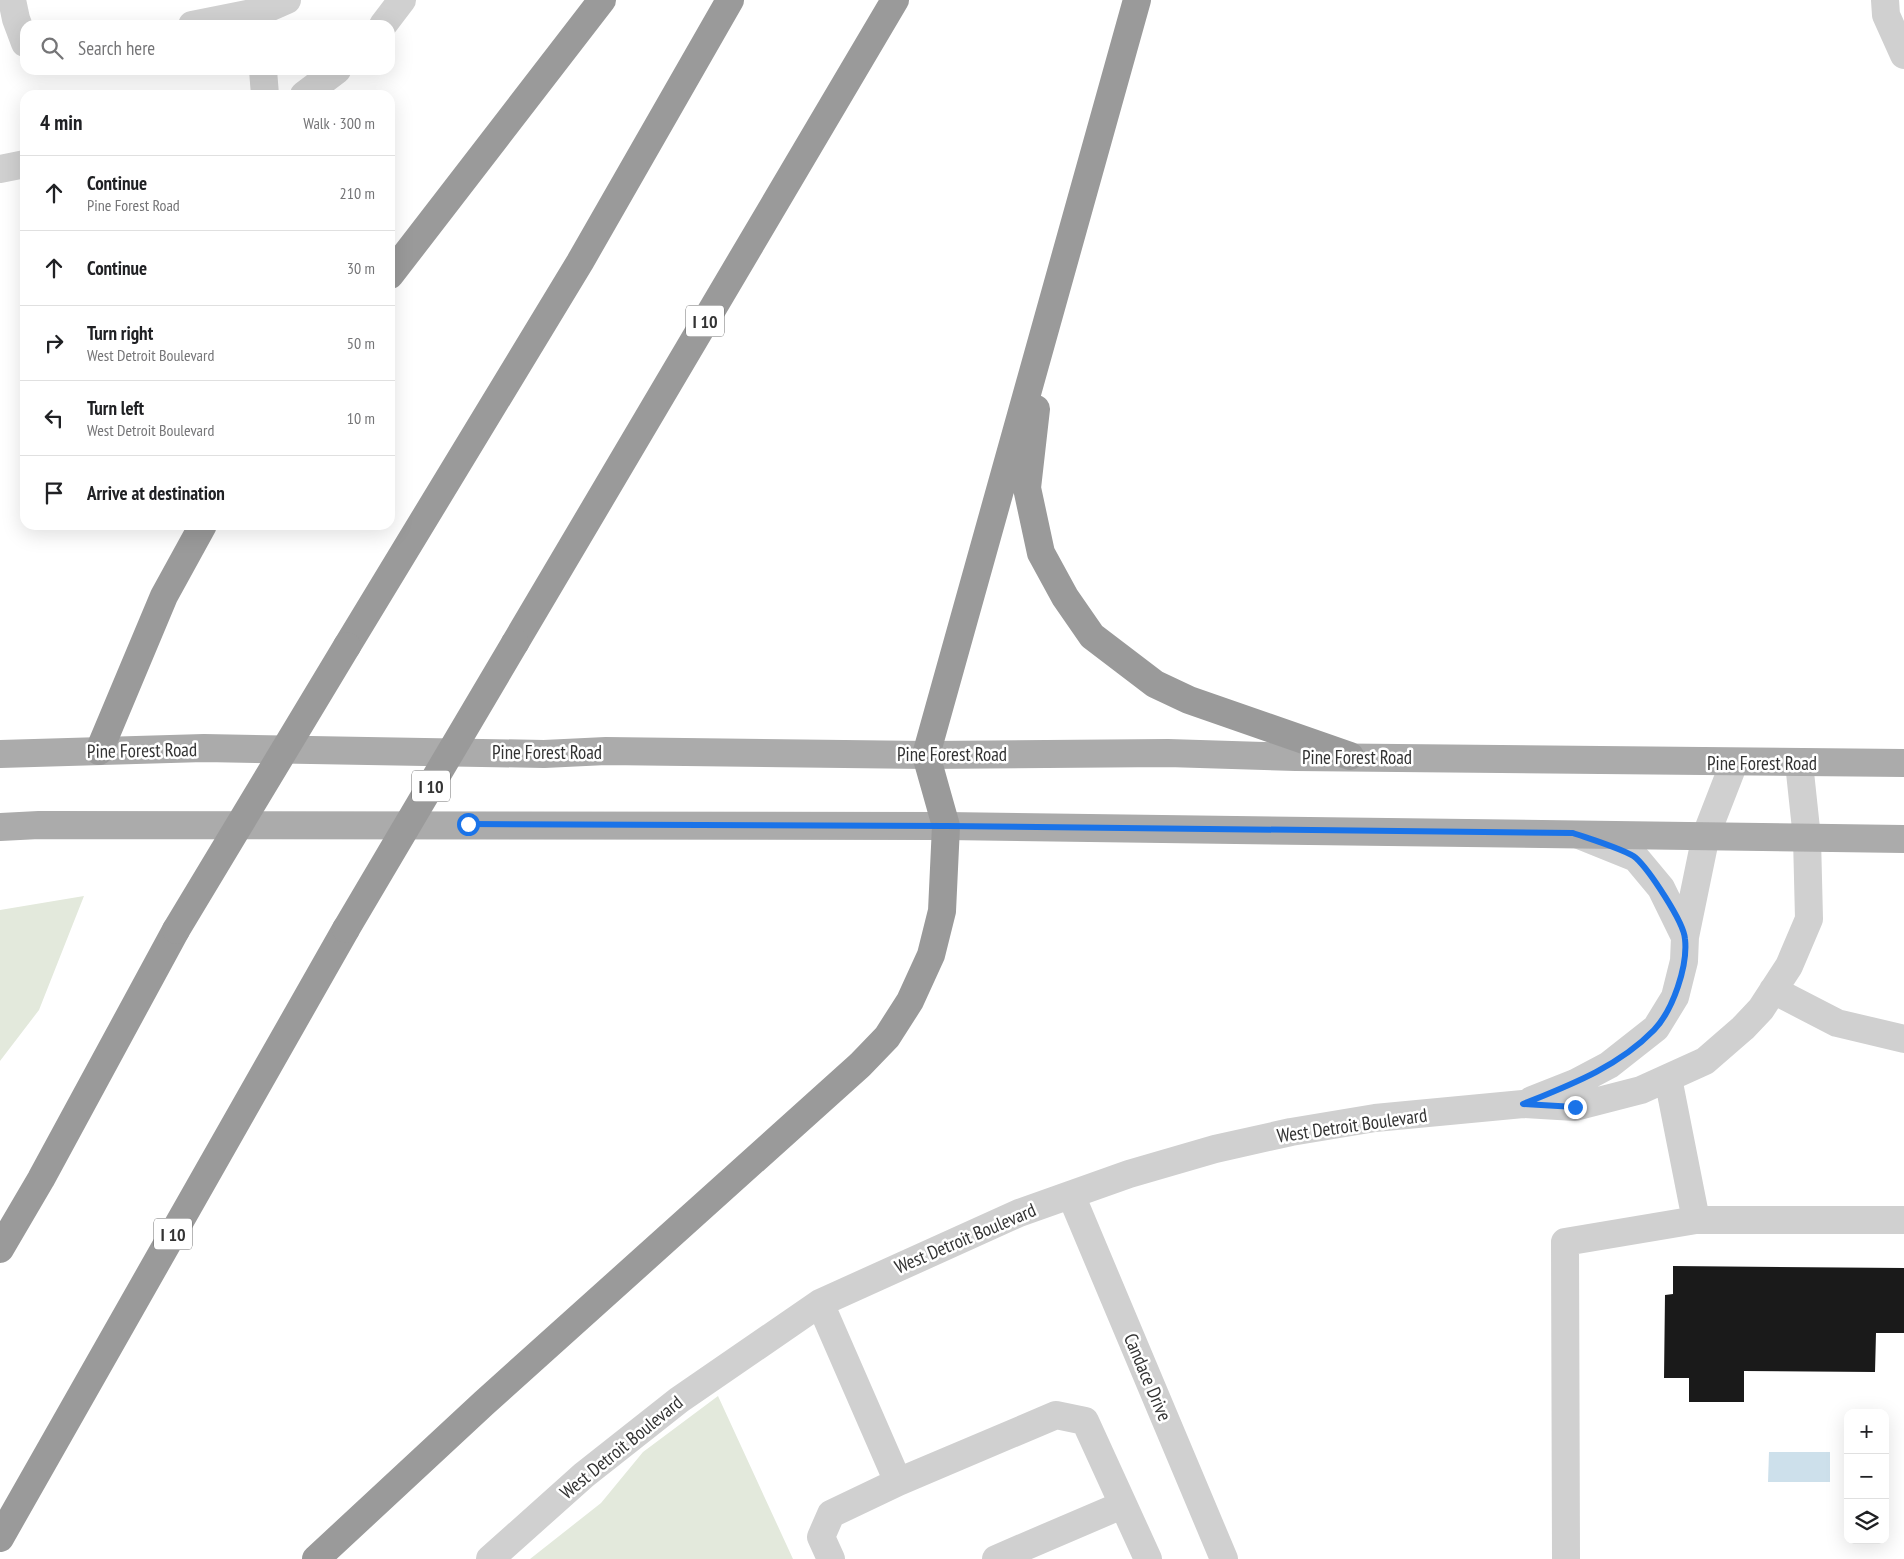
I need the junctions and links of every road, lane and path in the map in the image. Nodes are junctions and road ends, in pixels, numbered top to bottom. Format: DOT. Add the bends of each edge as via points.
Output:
graph roads {
  1 [pos="12,0"];
  2 [pos="287,0"];
  3 [pos="402,0"];
  4 [pos="602,0"];
  5 [pos="730,0"];
  6 [pos="895,0"];
  7 [pos="1137,0"];
  8 [pos="1885,0"];
  9 [pos="262,12"];
  10 [pos="219,20"];
  11 [pos="387,20"];
  12 [pos="20,30"];
  13 [pos="1904,55"];
  14 [pos="263,75"];
  15 [pos="331,75"];
  16 [pos="264,90"];
  17 [pos="311,90"];
  18 [pos="20,165"];
  19 [pos="0,169"];
  20 [pos="395,269"];
  21 [pos="1046,326"];
  22 [pos="200,530"];
  23 [pos="99,751"];
  24 [pos="0,754"];
  25 [pos="926,755"];
  26 [pos="1350,756"];
  27 [pos="1734,763"];
  28 [pos="1799,763"];
  29 [pos="1904,763"];
  30 [pos="946,826"];
  31 [pos="0,827"];
  32 [pos="1573,833"];
  33 [pos="1706,835"];
  34 [pos="1807,838"];
  35 [pos="1904,839"];
  36 [pos="1685,937"];
  37 [pos="1773,990"];
  38 [pos="1904,1039"];
  39 [pos="1668,1078"];
  40 [pos="1523,1104"];
  41 [pos="41,1179"];
  42 [pos="1071,1195"];
  43 [pos="0,1217"];
  44 [pos="1696,1220"];
  45 [pos="1904,1220"];
  46 [pos="0,1249"];
  47 [pos="820,1303"];
  48 [pos="898,1482"];
  49 [pos="1122,1505"];
  50 [pos="0,1538"];
  51 [pos="1042,1549"];
  52 [pos="316,1559"];
  53 [pos="490,1559"];
  54 [pos="830,1559"];
  55 [pos="996,1559"];
  56 [pos="1148,1559"];
  57 [pos="1224,1559"];
  58 [pos="1566,1559"];
  1 -- 12 [label="street"];
  2 -- 9 [label="street"];
  3 -- 11 [label="street"];
  4 -- 20 [label="highway"];
  5 -- 41 [label="highway, bridge" via="580,262 176,930"];
  6 -- 50 [label="highway, I 10, bridge" via="346,929"];
  7 -- 21 [label="highway"];
  8 -- 13 [label="street" via="1886,15"];
  9 -- 10 [label="street"];
  14 -- 16 [label="street"];
  15 -- 17 [label="street"];
  18 -- 19 [label="street"];
  21 -- 25 [label="highway"];
  21 -- 26 [label="highway" via="1027,488 1040,553 1065,598 1092,636 1156,684 1189,700"];
  22 -- 23 [label="highway" via="164,596"];
  23 -- 24 [label="main road, Pine Forest Road"];
  23 -- 25 [label="main road, Pine Forest Road" via="204,748 544,754"];
  25 -- 26 [label="main road, Pine Forest Road" via="1168,753"];
  25 -- 30 [label="highway"];
  26 -- 27 [label="main road, Pine Forest Road"];
  27 -- 28 [label="main road, Pine Forest Road"];
  27 -- 33 [label="street, West Detroit Boulevard"];
  28 -- 29 [label="main road, Pine Forest Road"];
  28 -- 34 [label="street, West Detroit Boulevard"];
  30 -- 31 [label="main road"];
  30 -- 32 [label="main road"];
  30 -- 52 [label="highway" via="942,911 931,955 910,1001 887,1036 860,1065"];
  32 -- 33 [label="main road"];
  32 -- 36 [label="street" via="1636,858 1661,888"];
  33 -- 34 [label="main road"];
  33 -- 36 [label="street, West Detroit Boulevard"];
  34 -- 35 [label="main road"];
  34 -- 37 [label="street, West Detroit Boulevard" via="1809,919 1789,966"];
  36 -- 40 [label="street, West Detroit Boulevard" via="1684,961 1674,997 1656,1028 1609,1065"];
  37 -- 38 [label="street" via="1837,1022"];
  37 -- 39 [label="street, West Detroit Boulevard" via="1744,1028 1705,1061"];
  39 -- 40 [label="street, West Detroit Boulevard" via="1641,1090 1575,1107"];
  39 -- 44 [label="street"];
  40 -- 42 [label="street, West Detroit Boulevard" via="1375,1118 1291,1132 1215,1149"];
  41 -- 43 [label="highway"];
  41 -- 46 [label="highway"];
  42 -- 47 [label="street, West Detroit Boulevard" via="1019,1213"];
  42 -- 57 [label="street, Candace Drive"];
  44 -- 45 [label="street"];
  44 -- 58 [label="street" via="1565,1242"];
  47 -- 48 [label="street"];
  47 -- 53 [label="street, West Detroit Boulevard" via="679,1400 584,1475"];
  48 -- 49 [label="street" via="1056,1415 1084,1421"];
  48 -- 54 [label="street" via="831,1514 821,1538"];
  49 -- 51 [label="street"];
  49 -- 56 [label="street"];
  51 -- 55 [label="street"];
}
